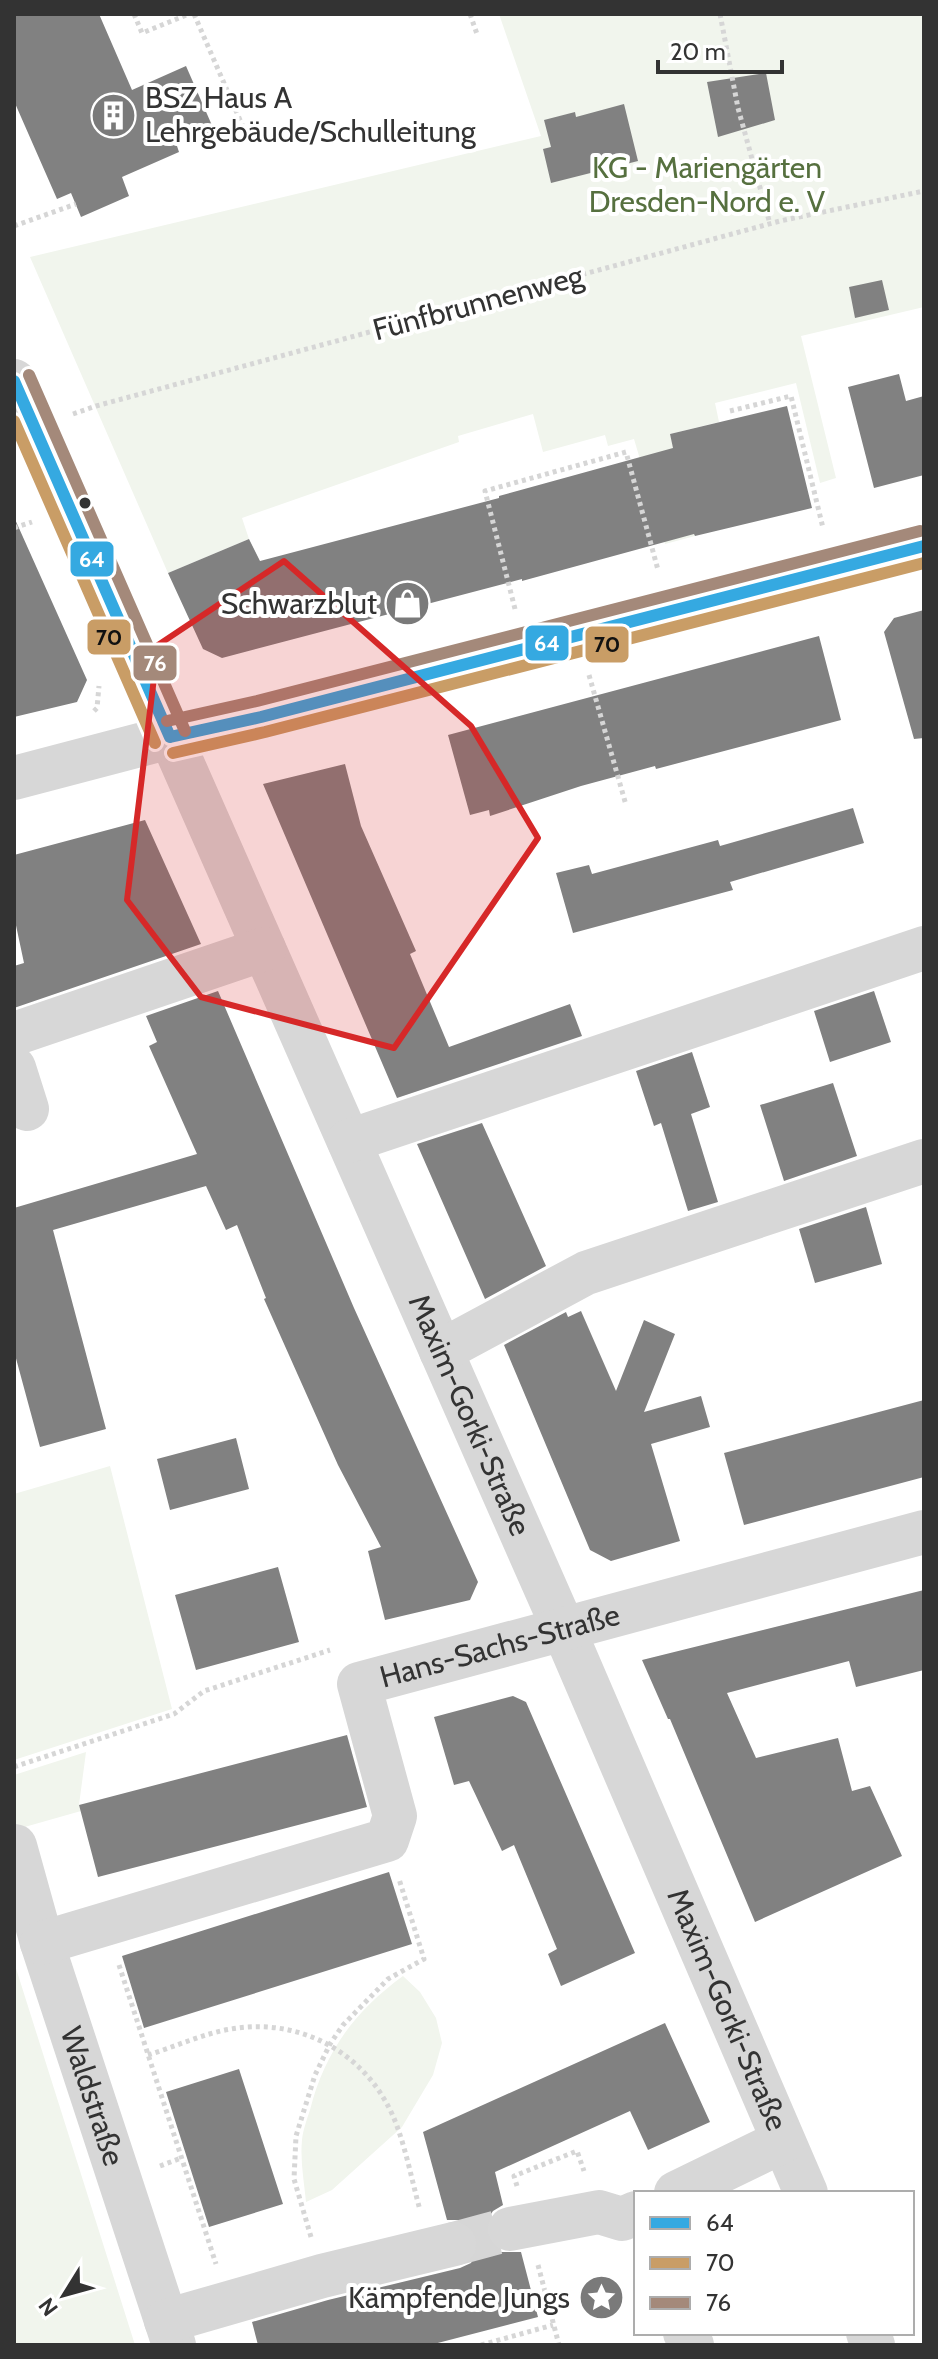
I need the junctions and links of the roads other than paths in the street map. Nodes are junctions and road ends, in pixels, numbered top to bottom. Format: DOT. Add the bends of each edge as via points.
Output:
graph roads {
  1 [pos="14,381"];
  2 [pos="924,546"];
  3 [pos="170,737"];
  4 [pos="14,778"];
  5 [pos="924,948"];
  6 [pos="264,949"];
  7 [pos="14,1034"];
  8 [pos="14,1068"];
  9 [pos="27,1109"];
  10 [pos="349,1141"];
  11 [pos="924,1161"];
  12 [pos="441,1351"];
  13 [pos="924,1532"];
  14 [pos="564,1630"];
  15 [pos="15,1846"];
  16 [pos="42,1943"];
  17 [pos="783,2141"];
  18 [pos="680,2191"];
  19 [pos="805,2191"];
  20 [pos="631,2226"];
  21 [pos="510,2229"];
  22 [pos="442,2247"];
  23 [pos="170,2333"];
  1 -- 3 [label="street, Maxim-Gorki-Straße"];
  2 -- 3 [label="street"];
  3 -- 4 [label="street"];
  3 -- 6 [label="street, Maxim-Gorki-Straße"];
  5 -- 10 [label="street"];
  6 -- 7 [label="street"];
  6 -- 10 [label="street, Maxim-Gorki-Straße"];
  8 -- 9 [label="street"];
  10 -- 12 [label="street, Maxim-Gorki-Straße"];
  11 -- 12 [label="street" via="586,1273"];
  12 -- 14 [label="street, Maxim-Gorki-Straße"];
  13 -- 14 [label="street, Hans-Sachs-Straße"];
  14 -- 16 [label="street, Hans-Sachs-Straße" via="359,1684 395,1816 387,1840"];
  14 -- 17 [label="street, Maxim-Gorki-Straße"];
  15 -- 16 [label="street, Waldstraße"];
  16 -- 23 [label="street, Waldstraße"];
  17 -- 18 [label="street"];
  17 -- 19 [label="street, Maxim-Gorki-Straße"];
  20 -- 21 [label="street" via="599,2212"];
  22 -- 23 [label="street" via="228,2303"];
}
